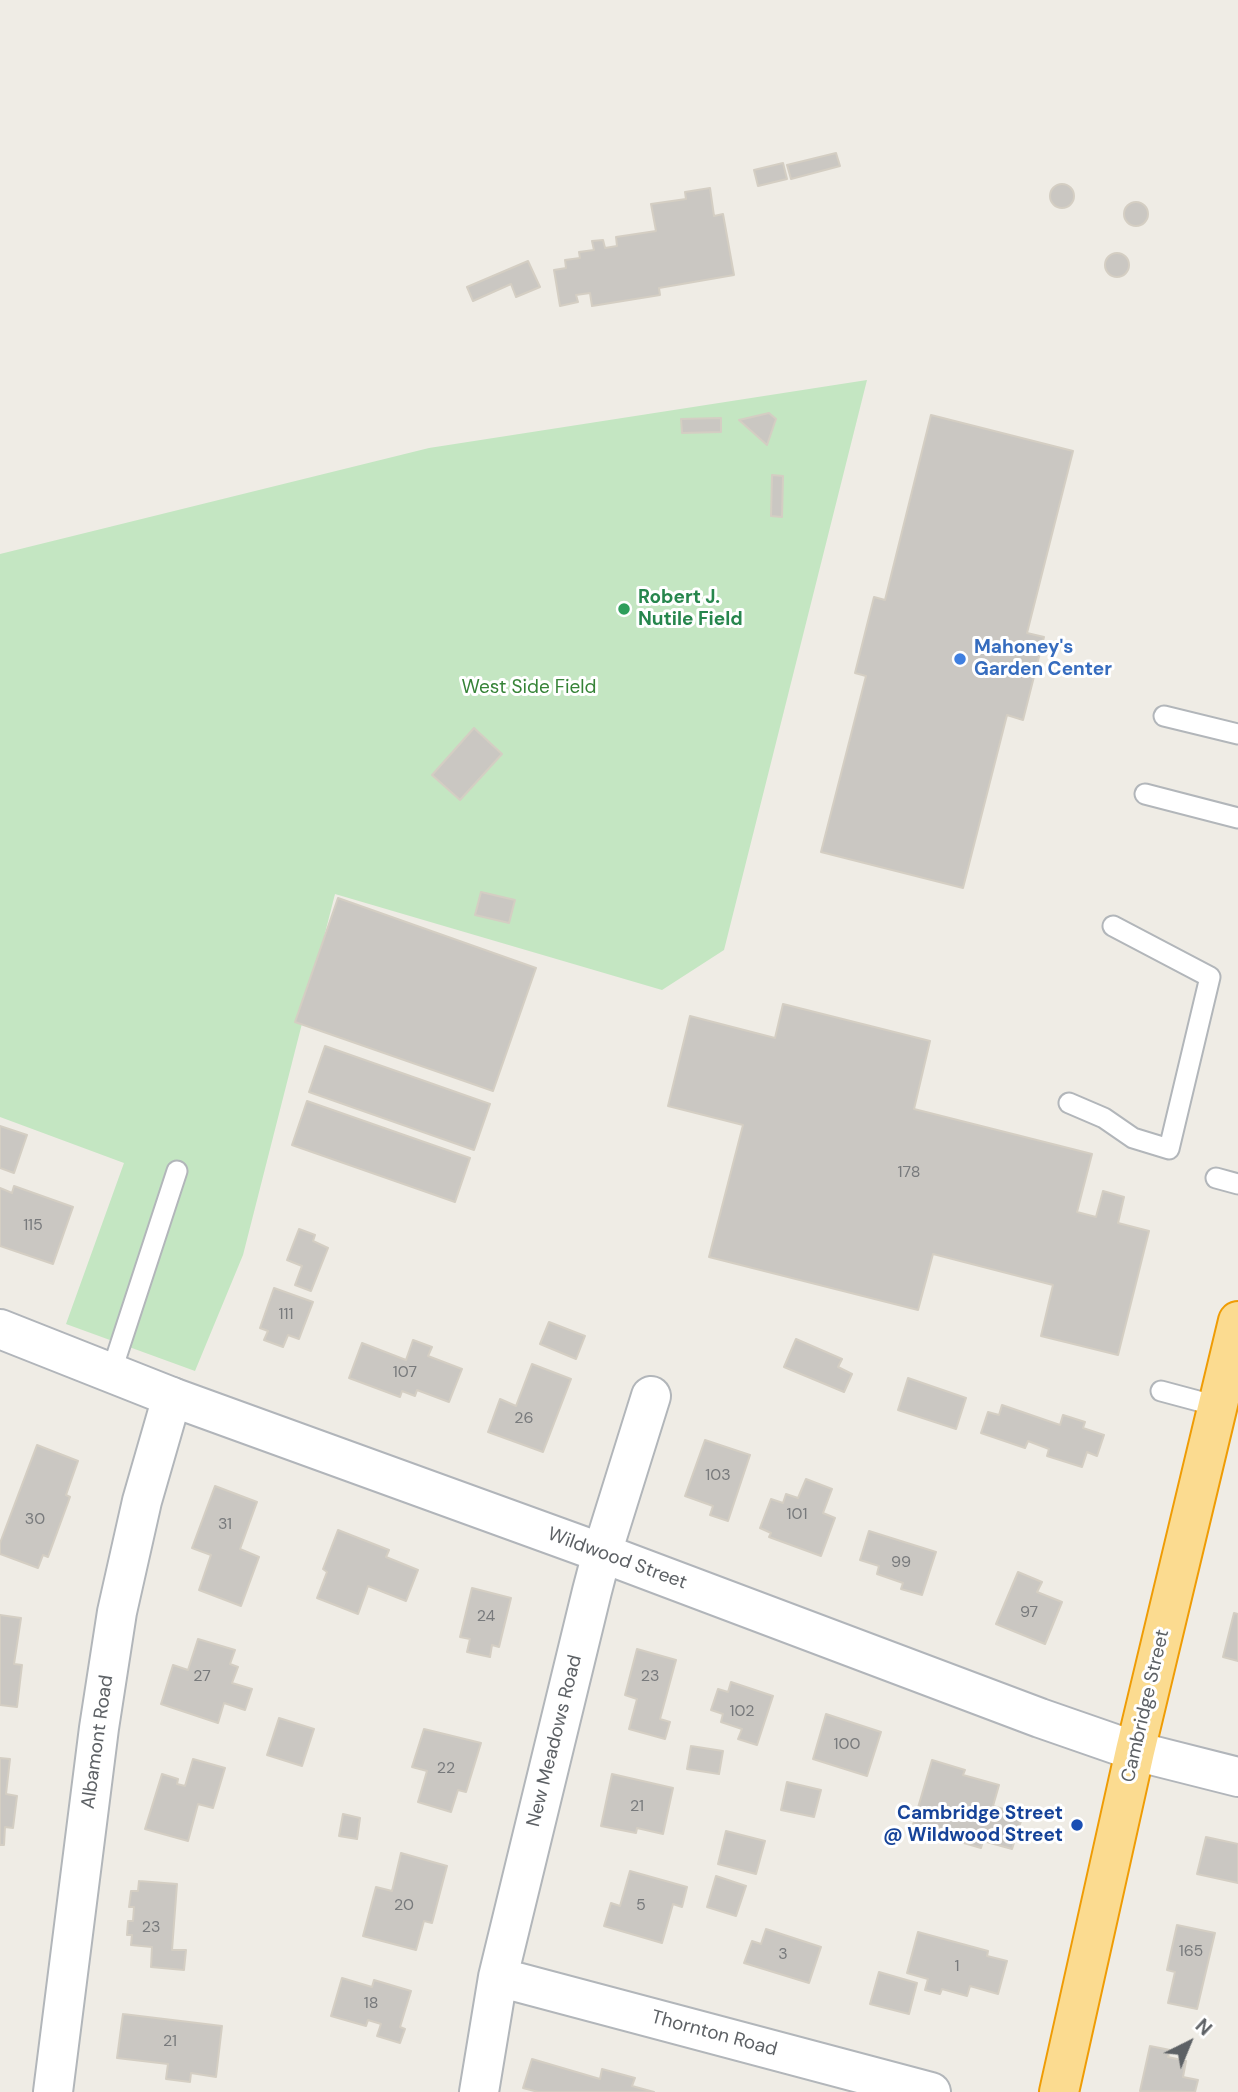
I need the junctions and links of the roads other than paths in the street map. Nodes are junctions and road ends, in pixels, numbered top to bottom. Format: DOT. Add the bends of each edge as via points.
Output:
graph roads {
  1 [pos="1164,716"];
  2 [pos="1238,734"];
  3 [pos="1145,794"];
  4 [pos="1238,818"];
  5 [pos="1113,926"];
  6 [pos="1069,1103"];
  7 [pos="177,1171"];
  8 [pos="1216,1178"];
  9 [pos="1238,1184"];
  10 [pos="1238,1321"];
  11 [pos="0,1329"];
  12 [pos="111,1373"];
  13 [pos="1161,1391"];
  14 [pos="651,1396"];
  15 [pos="172,1397"];
  16 [pos="1217,1406"];
  17 [pos="602,1553"];
  18 [pos="1135,1751"];
  19 [pos="1238,1777"];
  20 [pos="498,1977"];
  21 [pos="53,2092"];
  22 [pos="479,2092"];
  23 [pos="931,2092"];
  24 [pos="1059,2092"];
  1 -- 2 [label="lane"];
  3 -- 4 [label="lane"];
  5 -- 6 [label="lane" via="1210,977 1169,1149 1133,1138 1104,1118"];
  7 -- 12 [label="lane"];
  8 -- 9 [label="lane"];
  10 -- 16 [label="highway, Cambridge Street"];
  11 -- 12 [label="street, Wildwood Street"];
  12 -- 15 [label="street, Wildwood Street"];
  13 -- 16 [label="lane"];
  14 -- 17 [label="street, New Meadows Road"];
  15 -- 17 [label="street, Wildwood Street"];
  15 -- 21 [label="street, Albamont Road" via="117,1612"];
  16 -- 18 [label="highway, Cambridge Street"];
  17 -- 18 [label="street, Wildwood Street"];
  17 -- 20 [label="street, New Meadows Road"];
  18 -- 19 [label="street, Wildwood Street"];
  18 -- 24 [label="highway, Cambridge Street"];
  20 -- 22 [label="street, New Meadows Road"];
  20 -- 23 [label="street, Thornton Road"];
}
